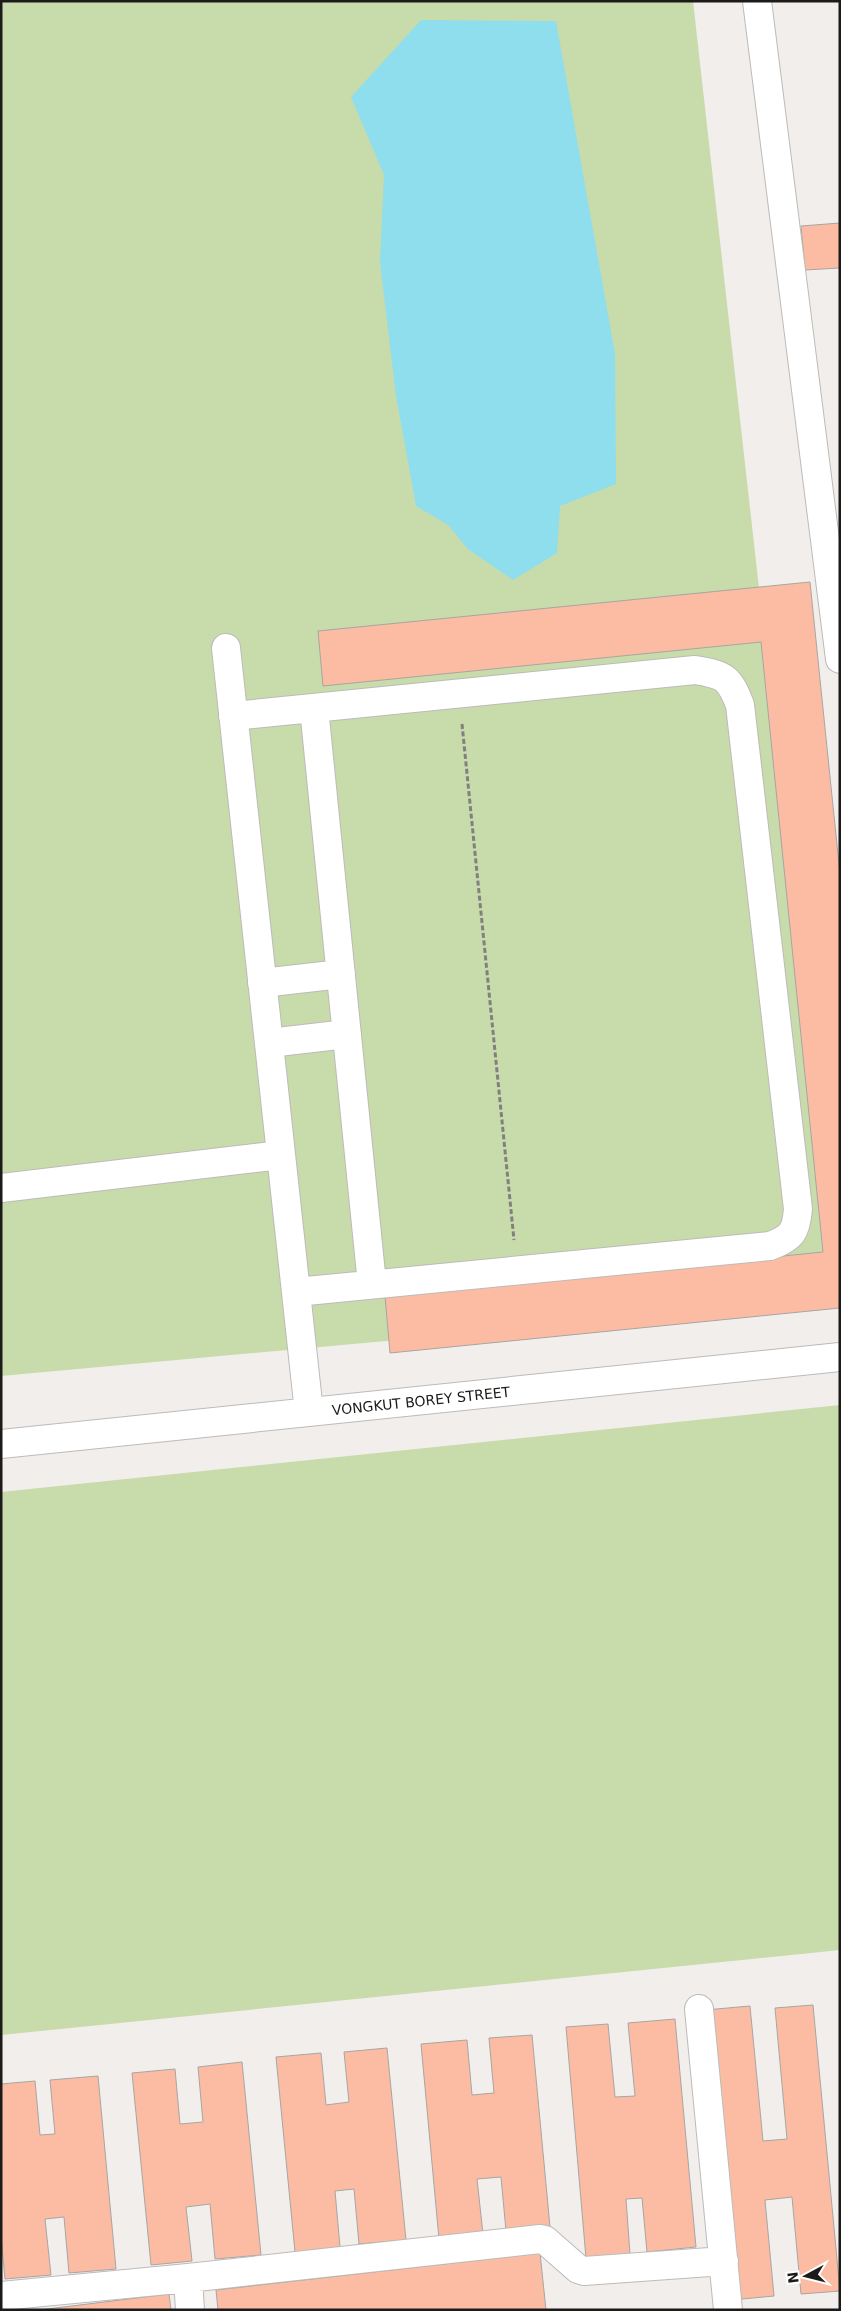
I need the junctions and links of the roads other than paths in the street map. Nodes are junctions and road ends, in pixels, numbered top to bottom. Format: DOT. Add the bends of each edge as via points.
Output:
graph roads {
  1 [pos="756,1"];
  2 [pos="226,648"];
  3 [pos="840,659"];
  4 [pos="314,708"];
  5 [pos="233,716"];
  6 [pos="341,974"];
  7 [pos="262,983"];
  8 [pos="347,1034"];
  9 [pos="269,1043"];
  10 [pos="281,1155"];
  11 [pos="1,1188"];
  12 [pos="372,1284"];
  13 [pos="296,1292"];
  14 [pos="840,1357"];
  15 [pos="309,1412"];
  16 [pos="1,1444"];
  17 [pos="699,2009"];
  18 [pos="724,2262"];
  19 [pos="188,2278"];
  20 [pos="1,2296"];
  21 [pos="190,2310"];
  22 [pos="728,2310"];
  1 -- 3 [label="street"];
  2 -- 5 [label="street"];
  4 -- 5 [label="street"];
  4 -- 6 [label="street"];
  4 -- 12 [label="street" via="696,670 718,674 732,685 740,705 798,1209 796,1227 785,1241 770,1246"];
  5 -- 7 [label="street"];
  6 -- 7 [label="street"];
  6 -- 8 [label="street"];
  7 -- 9 [label="street"];
  8 -- 9 [label="street"];
  8 -- 12 [label="street"];
  9 -- 10 [label="street"];
  10 -- 11 [label="street"];
  10 -- 13 [label="street"];
  12 -- 13 [label="street"];
  13 -- 15 [label="street"];
  14 -- 15 [label="street, VONGKUT BOREY STREET"];
  15 -- 16 [label="street, VONGKUT BOREY STREET"];
  17 -- 18 [label="street"];
  18 -- 19 [label="street" via="584,2271 540,2239"];
  18 -- 22 [label="street"];
  19 -- 20 [label="street"];
  19 -- 21 [label="street"];
}
